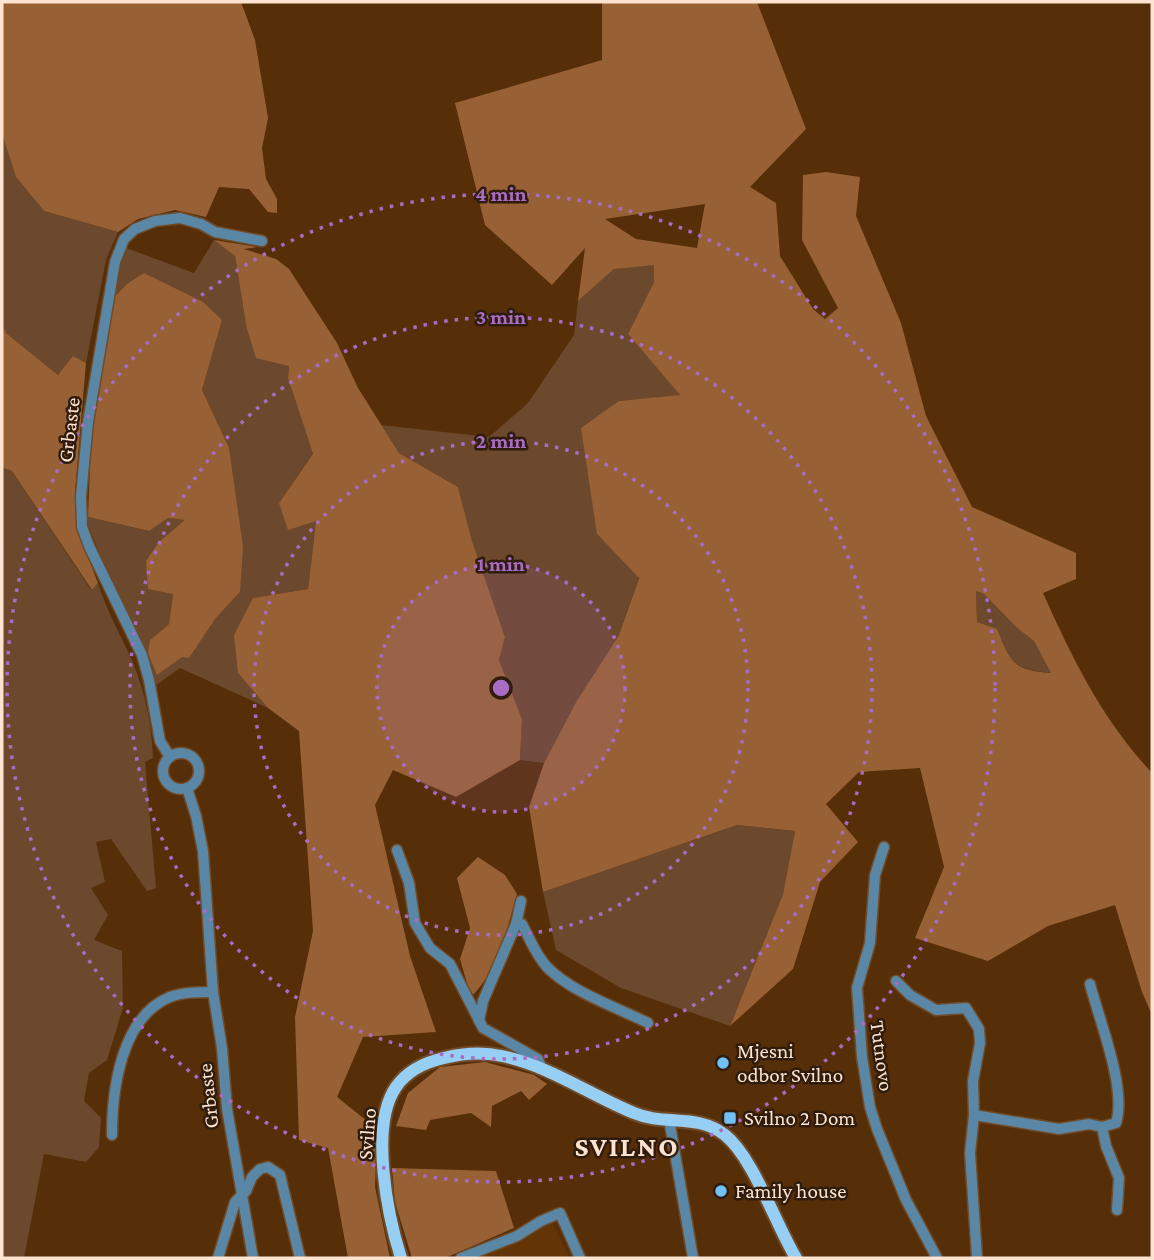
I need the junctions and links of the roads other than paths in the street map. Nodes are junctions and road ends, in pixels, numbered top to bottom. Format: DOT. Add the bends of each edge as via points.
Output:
graph roads {
  1 [pos="262,241"];
  2 [pos="170,757"];
  3 [pos="187,788"];
  4 [pos="884,847"];
  5 [pos="397,850"];
  6 [pos="521,901"];
  7 [pos="516,924"];
  8 [pos="896,981"];
  9 [pos="1090,984"];
  10 [pos="213,992"];
  11 [pos="479,1021"];
  12 [pos="648,1023"];
  13 [pos="542,1069"];
  14 [pos="974,1115"];
  15 [pos="669,1119"];
  16 [pos="1102,1128"];
  17 [pos="113,1135"];
  18 [pos="240,1196"];
  19 [pos="1116,1210"];
  20 [pos="218,1258"];
  21 [pos="253,1258"];
  22 [pos="300,1258"];
  23 [pos="401,1258"];
  24 [pos="461,1258"];
  25 [pos="580,1258"];
  26 [pos="693,1258"];
  27 [pos="796,1258"];
  28 [pos="937,1258"];
  29 [pos="977,1258"];
  1 -- 2 [label="street, Grbaste" via="215,232 180,218 155,220 124,239 115,262 88,422 82,527 142,655 160,741"];
  2 -- 3 [label="street, Grbaste" via="163,771 166,782"];
  2 -- 3 [label="street, Grbaste" via="182,753 197,763 198,775"];
  3 -- 10 [label="street, Grbaste" via="203,851"];
  4 -- 28 [label="street, Tutnovo" via="875,875 870,943 857,988 862,1057 877,1129 906,1200"];
  5 -- 11 [label="street, Svilno" via="409,883 415,923 430,948 450,964"];
  6 -- 7 [label="street"];
  7 -- 11 [label="street"];
  7 -- 12 [label="street" via="522,924 545,966 561,979"];
  8 -- 14 [label="street, Tutnovo" via="936,1010 960,1007 972,1015 980,1043 973,1081"];
  9 -- 16 [label="street" via="1118,1094 1116,1123"];
  10 -- 17 [label="street" via="170,997 152,1007 136,1026 116,1080"];
  10 -- 18 [label="street, Grbaste"];
  11 -- 13 [label="street, Svilno" via="483,1028 538,1059"];
  13 -- 15 [label="main road, Svilno" via="632,1112"];
  13 -- 23 [label="main road, Svilno" via="474,1053 432,1060 409,1073 395,1088 385,1121 384,1187"];
  14 -- 16 [label="street" via="1059,1129 1089,1124"];
  14 -- 29 [label="street, Tutnovo" via="970,1153"];
  15 -- 26 [label="street"];
  15 -- 27 [label="main road, Svilno" via="716,1128 738,1147"];
  16 -- 19 [label="street" via="1119,1178"];
  18 -- 20 [label="street"];
  18 -- 21 [label="street, Grbaste"];
  18 -- 22 [label="street" via="260,1169 268,1167 279,1175"];
  24 -- 25 [label="street" via="559,1213"];
}
